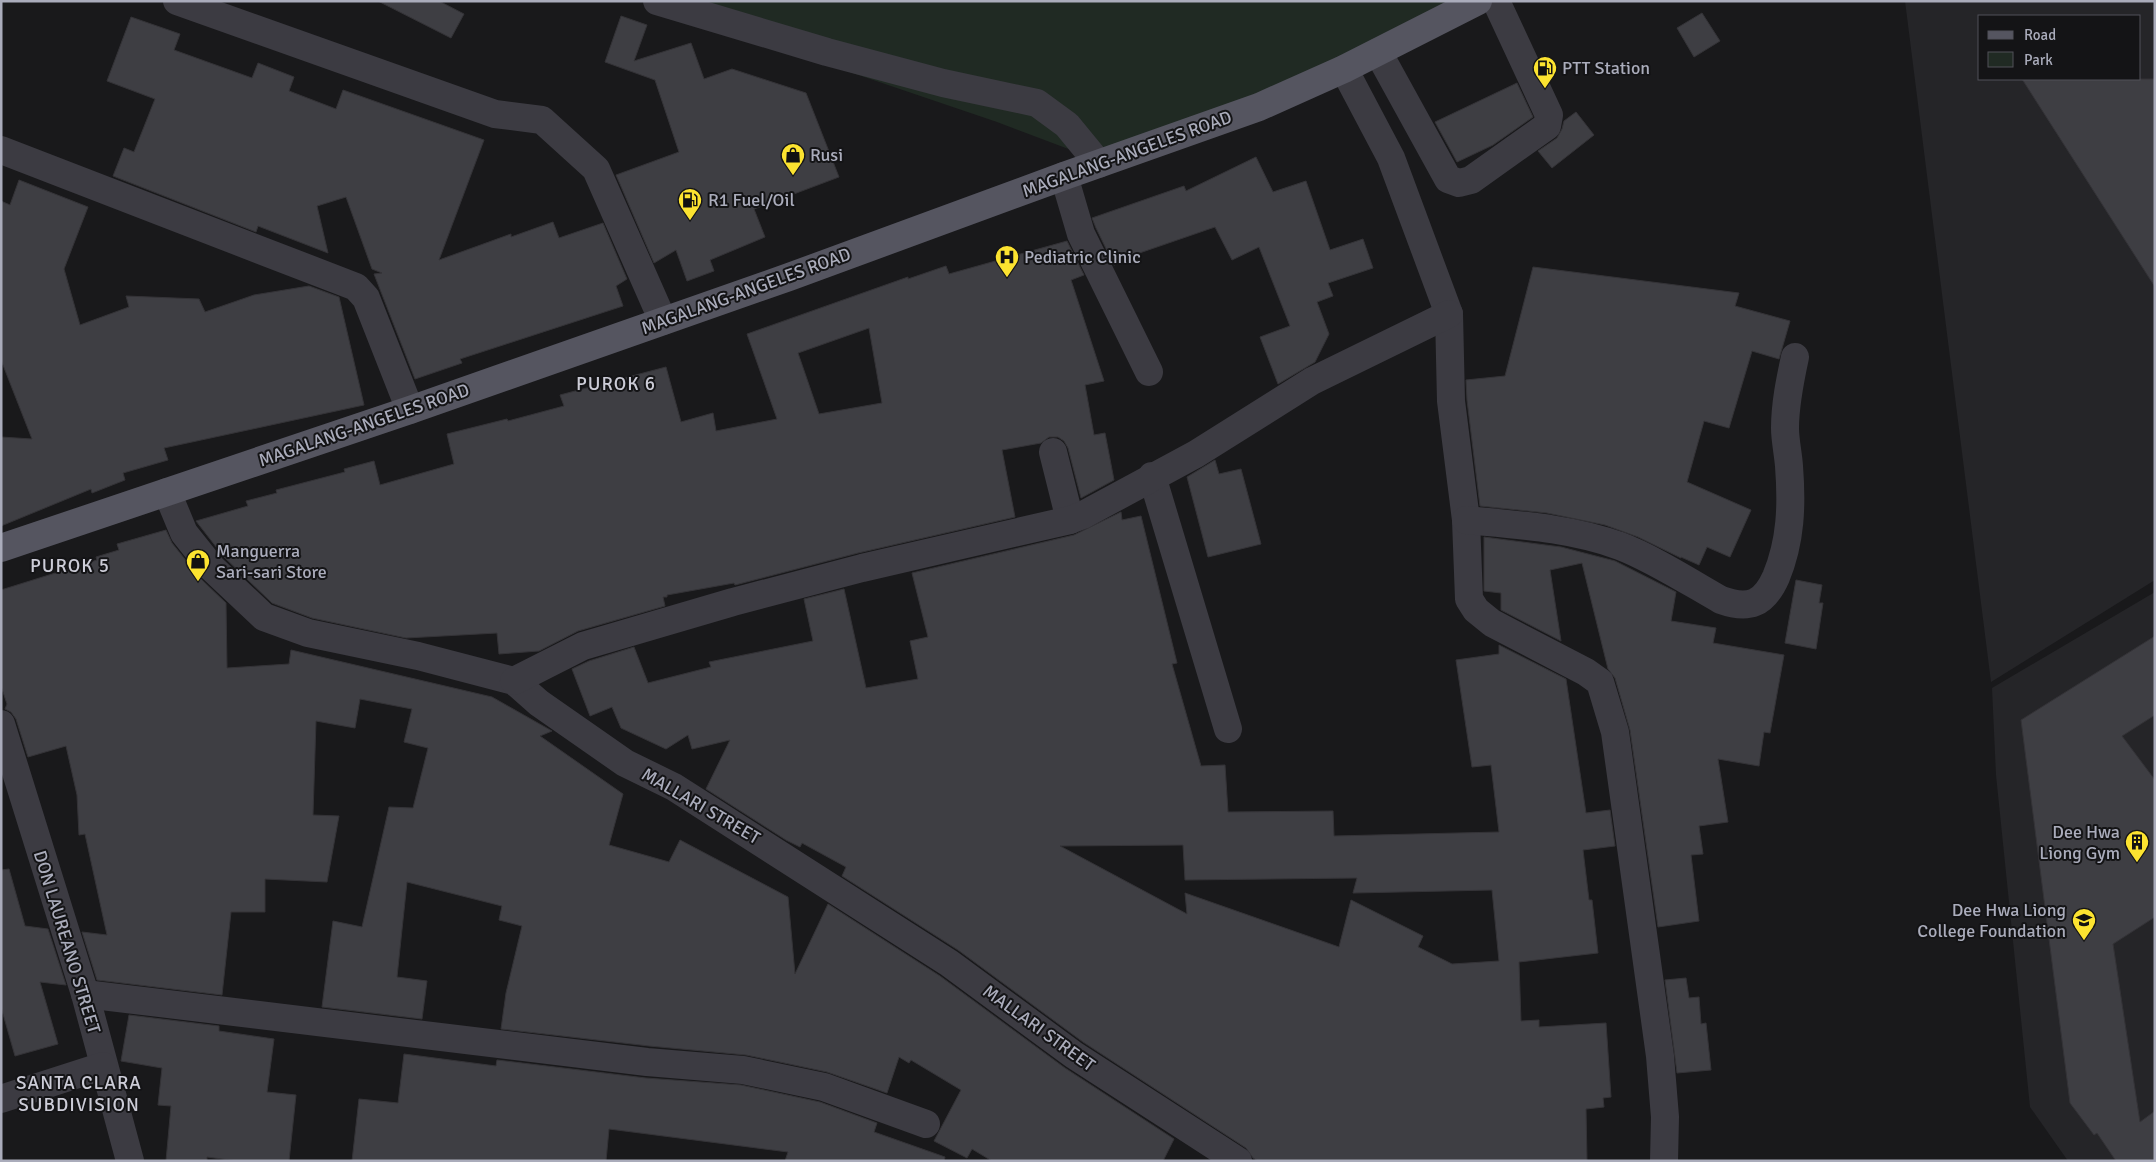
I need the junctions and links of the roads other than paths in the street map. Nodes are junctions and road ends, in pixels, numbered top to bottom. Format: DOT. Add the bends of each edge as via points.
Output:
graph roads {
  1 [pos="177,1"];
  2 [pos="657,1"];
  3 [pos="1478,1"];
  4 [pos="1496,1"];
  5 [pos="1378,52"];
  6 [pos="1344,69"];
  7 [pos="1,150"];
  8 [pos="1099,164"];
  9 [pos="1064,176"];
  10 [pos="1450,314"];
  11 [pos="663,321"];
  12 [pos="1795,357"];
  13 [pos="1149,372"];
  14 [pos="410,410"];
  15 [pos="1053,452"];
  16 [pos="1152,476"];
  17 [pos="167,492"];
  18 [pos="1070,520"];
  19 [pos="1466,520"];
  20 [pos="1,548"];
  21 [pos="514,681"];
  22 [pos="1,724"];
  23 [pos="1228,728"];
  24 [pos="85,994"];
  25 [pos="103,1066"];
  26 [pos="1,1099"];
  27 [pos="926,1124"];
  28 [pos="130,1161"];
  29 [pos="1238,1161"];
  30 [pos="1664,1161"];
  1 -- 11 [label="street" via="495,114 542,120 596,169"];
  2 -- 8 [label="street" via="943,83 1037,103 1067,125"];
  3 -- 5 [label="main road, MAGALANG-ANGELES ROAD"];
  4 -- 5 [label="street" via="1549,115 1547,126 1471,180 1459,183 1448,179"];
  5 -- 6 [label="main road, MAGALANG-ANGELES ROAD"];
  6 -- 8 [label="main road, MAGALANG-ANGELES ROAD" via="1259,107"];
  6 -- 10 [label="street" via="1391,158"];
  7 -- 14 [label="street" via="356,287 366,298"];
  8 -- 9 [label="main road, MAGALANG-ANGELES ROAD"];
  9 -- 11 [label="main road, MAGALANG-ANGELES ROAD"];
  9 -- 13 [label="street" via="1081,234"];
  10 -- 16 [label="street" via="1312,381 1196,454"];
  10 -- 19 [label="street" via="1451,401"];
  11 -- 14 [label="main road, MAGALANG-ANGELES ROAD"];
  12 -- 19 [label="street" via="1786,398 1785,429 1790,531 1782,562 1769,592 1759,600 1736,605 1721,600 1622,546 1587,535"];
  14 -- 17 [label="main road, MAGALANG-ANGELES ROAD"];
  15 -- 18 [label="street"];
  16 -- 18 [label="street" via="1111,501"];
  16 -- 23 [label="street"];
  17 -- 20 [label="main road, MAGALANG-ANGELES ROAD"];
  17 -- 21 [label="street, MALLARI STREET" via="184,533 212,568 264,617 308,633 418,656"];
  18 -- 21 [label="street" via="862,568 733,602 583,646"];
  19 -- 30 [label="street" via="1470,599 1476,610 1492,623 1586,672 1600,682 1604,694 1615,732 1658,1046 1665,1117"];
  21 -- 29 [label="street, MALLARI STREET" via="538,703 617,758 674,787 932,952 1074,1055"];
  22 -- 24 [label="street, DON LAUREANO STREET"];
  24 -- 25 [label="street, DON LAUREANO STREET"];
  24 -- 27 [label="street" via="648,1062 743,1070 824,1087"];
  25 -- 26 [label="street"];
  25 -- 28 [label="street, DON LAUREANO STREET"];
}
